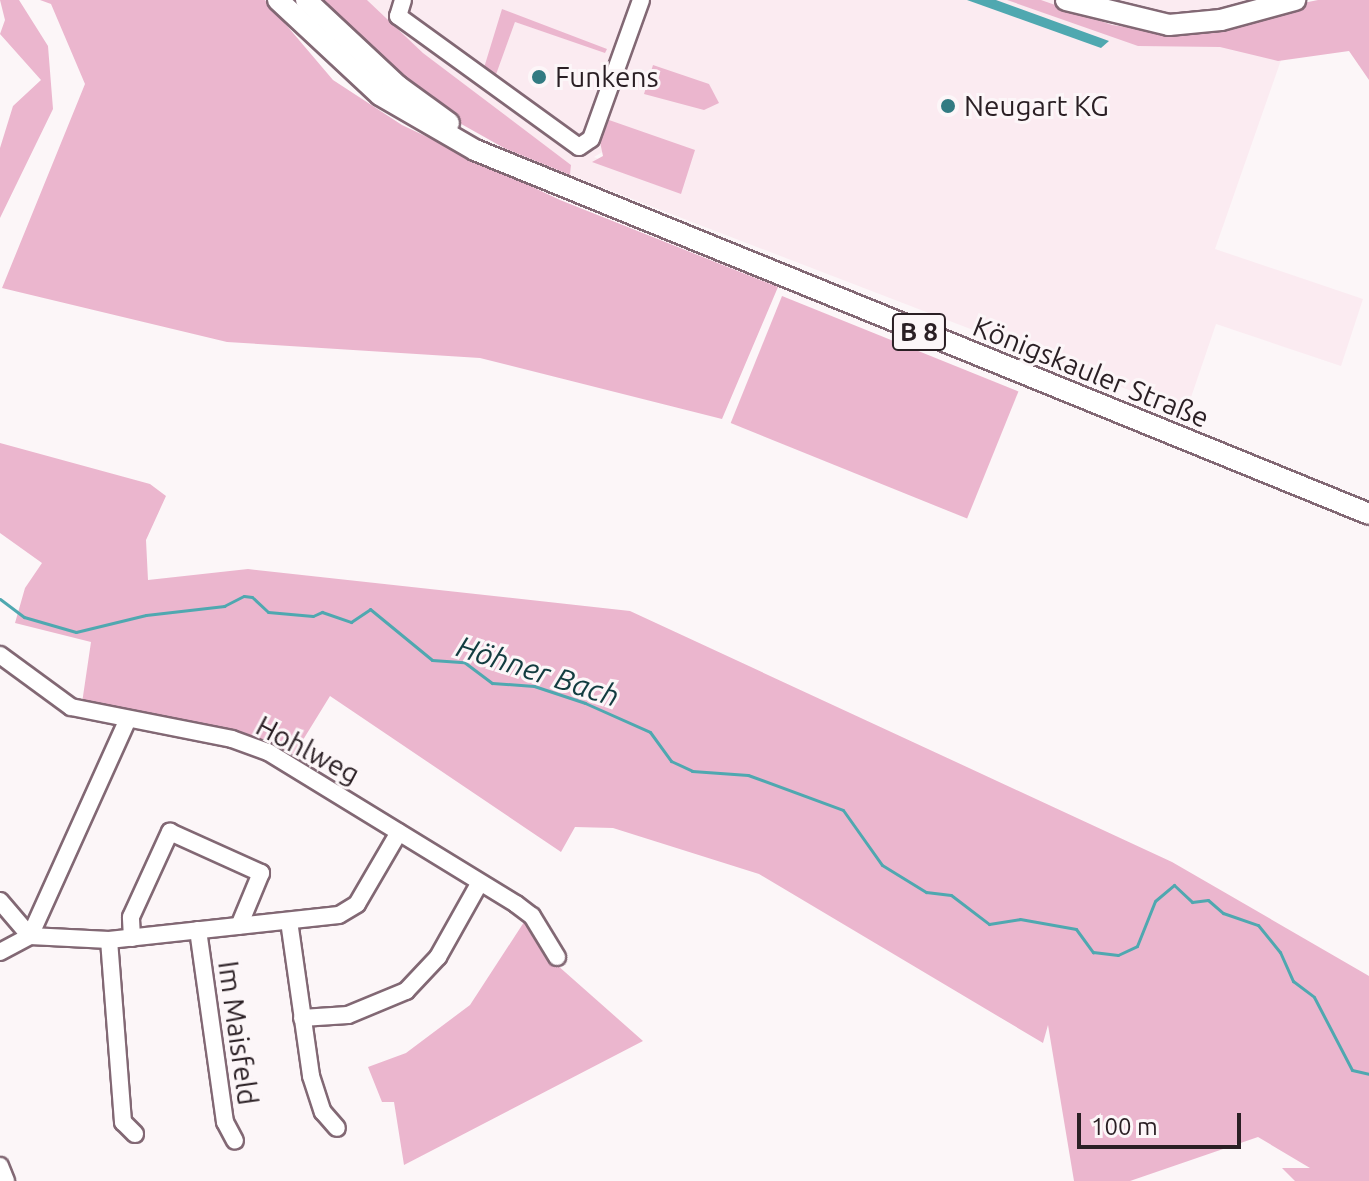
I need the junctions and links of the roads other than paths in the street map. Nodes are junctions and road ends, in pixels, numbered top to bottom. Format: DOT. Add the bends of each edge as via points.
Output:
graph roads {
  1 [pos="278,0"];
  2 [pos="403,0"];
  3 [pos="641,0"];
  4 [pos="1066,0"];
  5 [pos="1295,0"];
  6 [pos="311,6"];
  7 [pos="528,170"];
  8 [pos="1369,514"];
  9 [pos="0,655"];
  10 [pos="127,721"];
  11 [pos="399,832"];
  12 [pos="479,884"];
  13 [pos="0,901"];
  14 [pos="289,921"];
  15 [pos="239,926"];
  16 [pos="198,930"];
  17 [pos="30,936"];
  18 [pos="132,938"];
  19 [pos="109,940"];
  20 [pos="0,952"];
  21 [pos="557,957"];
  22 [pos="302,1018"];
  23 [pos="337,1128"];
  24 [pos="135,1134"];
  25 [pos="235,1141"];
  26 [pos="0,1166"];
  27 [pos="6,1181"];
  1 -- 7 [label="main road, Königskauler Straße / B 8" via="380,95 450,137"];
  2 -- 3 [label="street" via="398,16 551,132 579,147 591,139"];
  4 -- 5 [label="main road" via="1169,25 1221,20"];
  6 -- 7 [label="main road, Königskauler Straße / B 8" via="433,113"];
  7 -- 8 [label="main road, Königskauler Straße / B 8"];
  9 -- 10 [label="street, Hohlweg" via="71,707"];
  10 -- 11 [label="street, Hohlweg" via="250,745"];
  10 -- 17 [label="street"];
  11 -- 12 [label="street, Hohlweg"];
  11 -- 14 [label="street" via="348,911"];
  12 -- 21 [label="street, Hohlweg" via="532,916"];
  12 -- 22 [label="street" via="438,957 406,991 348,1015"];
  13 -- 17 [label="street"];
  14 -- 15 [label="street"];
  14 -- 22 [label="street"];
  15 -- 16 [label="street"];
  15 -- 18 [label="street" via="261,873 170,832 131,917"];
  16 -- 18 [label="street"];
  16 -- 25 [label="street, Im Maisfeld" via="225,1122"];
  17 -- 19 [label="street"];
  17 -- 20 [label="street"];
  18 -- 19 [label="street"];
  19 -- 24 [label="street" via="123,1122"];
  22 -- 23 [label="street" via="311,1076 323,1112"];
  26 -- 27 [label="street"];
}
